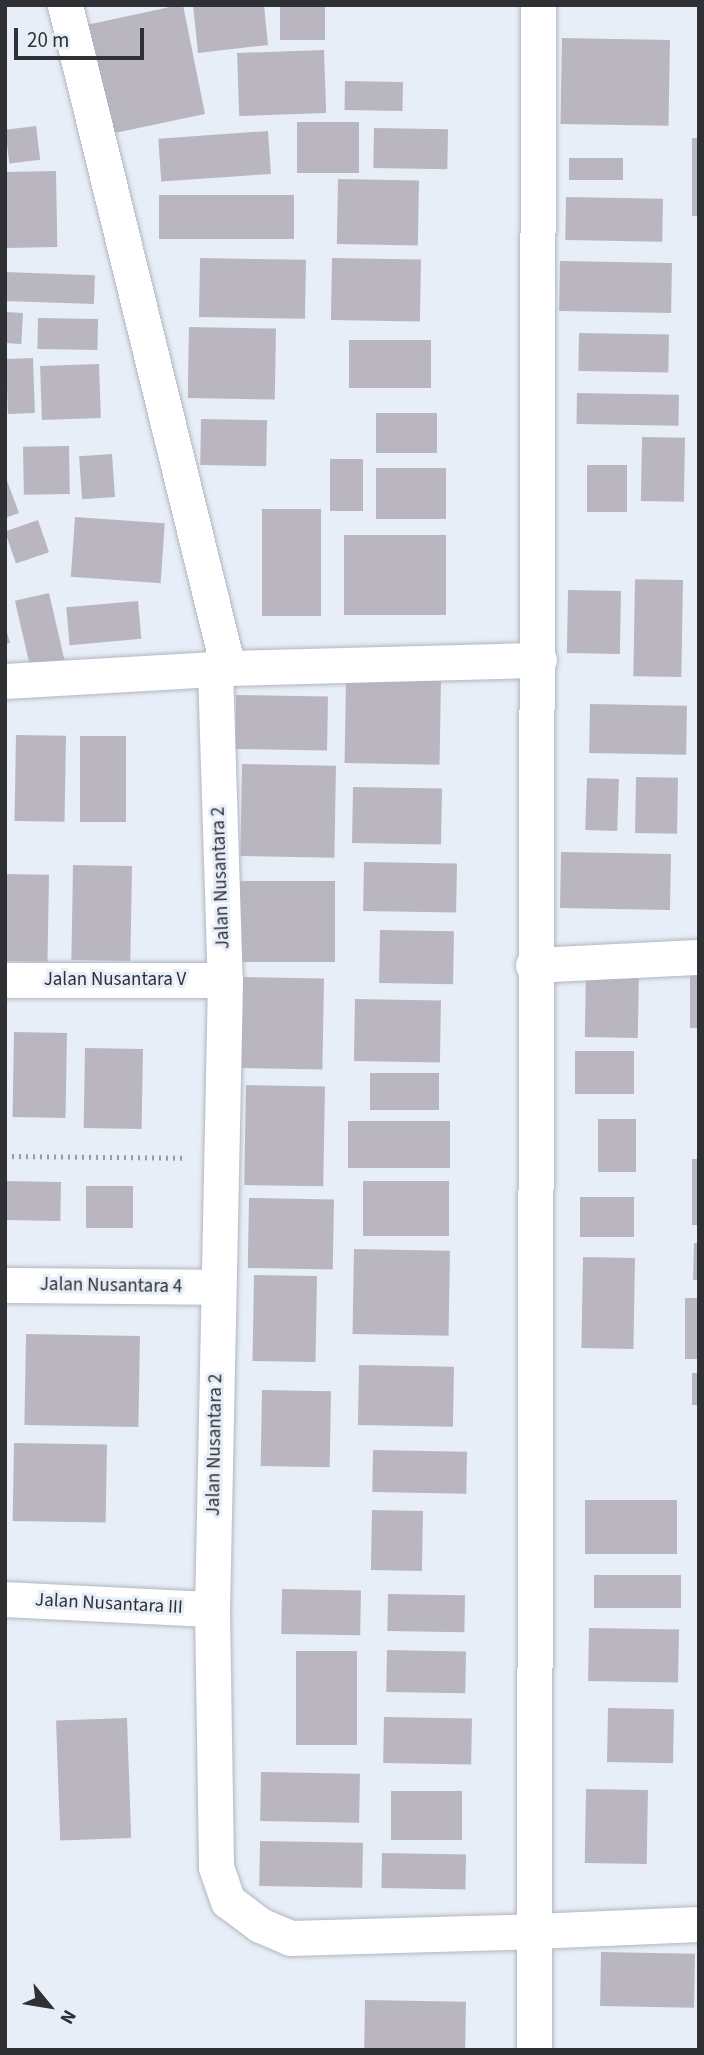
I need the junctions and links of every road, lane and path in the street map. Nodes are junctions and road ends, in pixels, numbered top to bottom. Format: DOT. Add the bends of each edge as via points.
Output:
graph roads {
  1 [pos="65,5"];
  2 [pos="538,5"];
  3 [pos="539,660"];
  4 [pos="222,669"];
  5 [pos="5,681"];
  6 [pos="699,957"];
  7 [pos="533,965"];
  8 [pos="5,980"];
  9 [pos="225,980"];
  10 [pos="5,1156"];
  11 [pos="220,1159"];
  12 [pos="5,1284"];
  13 [pos="217,1287"];
  14 [pos="5,1599"];
  15 [pos="212,1609"];
  16 [pos="699,1924"];
  17 [pos="534,1931"];
  18 [pos="534,2050"];
  1 -- 4 [label="street, Jalan Nusantara 2"];
  2 -- 3 [label="street"];
  3 -- 4 [label="street"];
  3 -- 7 [label="street"];
  4 -- 5 [label="street"];
  4 -- 9 [label="street, Jalan Nusantara 2"];
  6 -- 7 [label="street"];
  7 -- 17 [label="street"];
  8 -- 9 [label="street, Jalan Nusantara V"];
  9 -- 11 [label="street, Jalan Nusantara 2"];
  10 -- 11 [label="path"];
  11 -- 13 [label="street, Jalan Nusantara 2"];
  12 -- 13 [label="street, Jalan Nusantara 4"];
  13 -- 15 [label="street, Jalan Nusantara 2"];
  14 -- 15 [label="street, Jalan Nusantara III"];
  15 -- 17 [label="street, Jalan Nusantara 2" via="216,1867 228,1901 260,1925 290,1938"];
  16 -- 17 [label="street, Jalan Nusantara 2"];
  17 -- 18 [label="street"];
}
